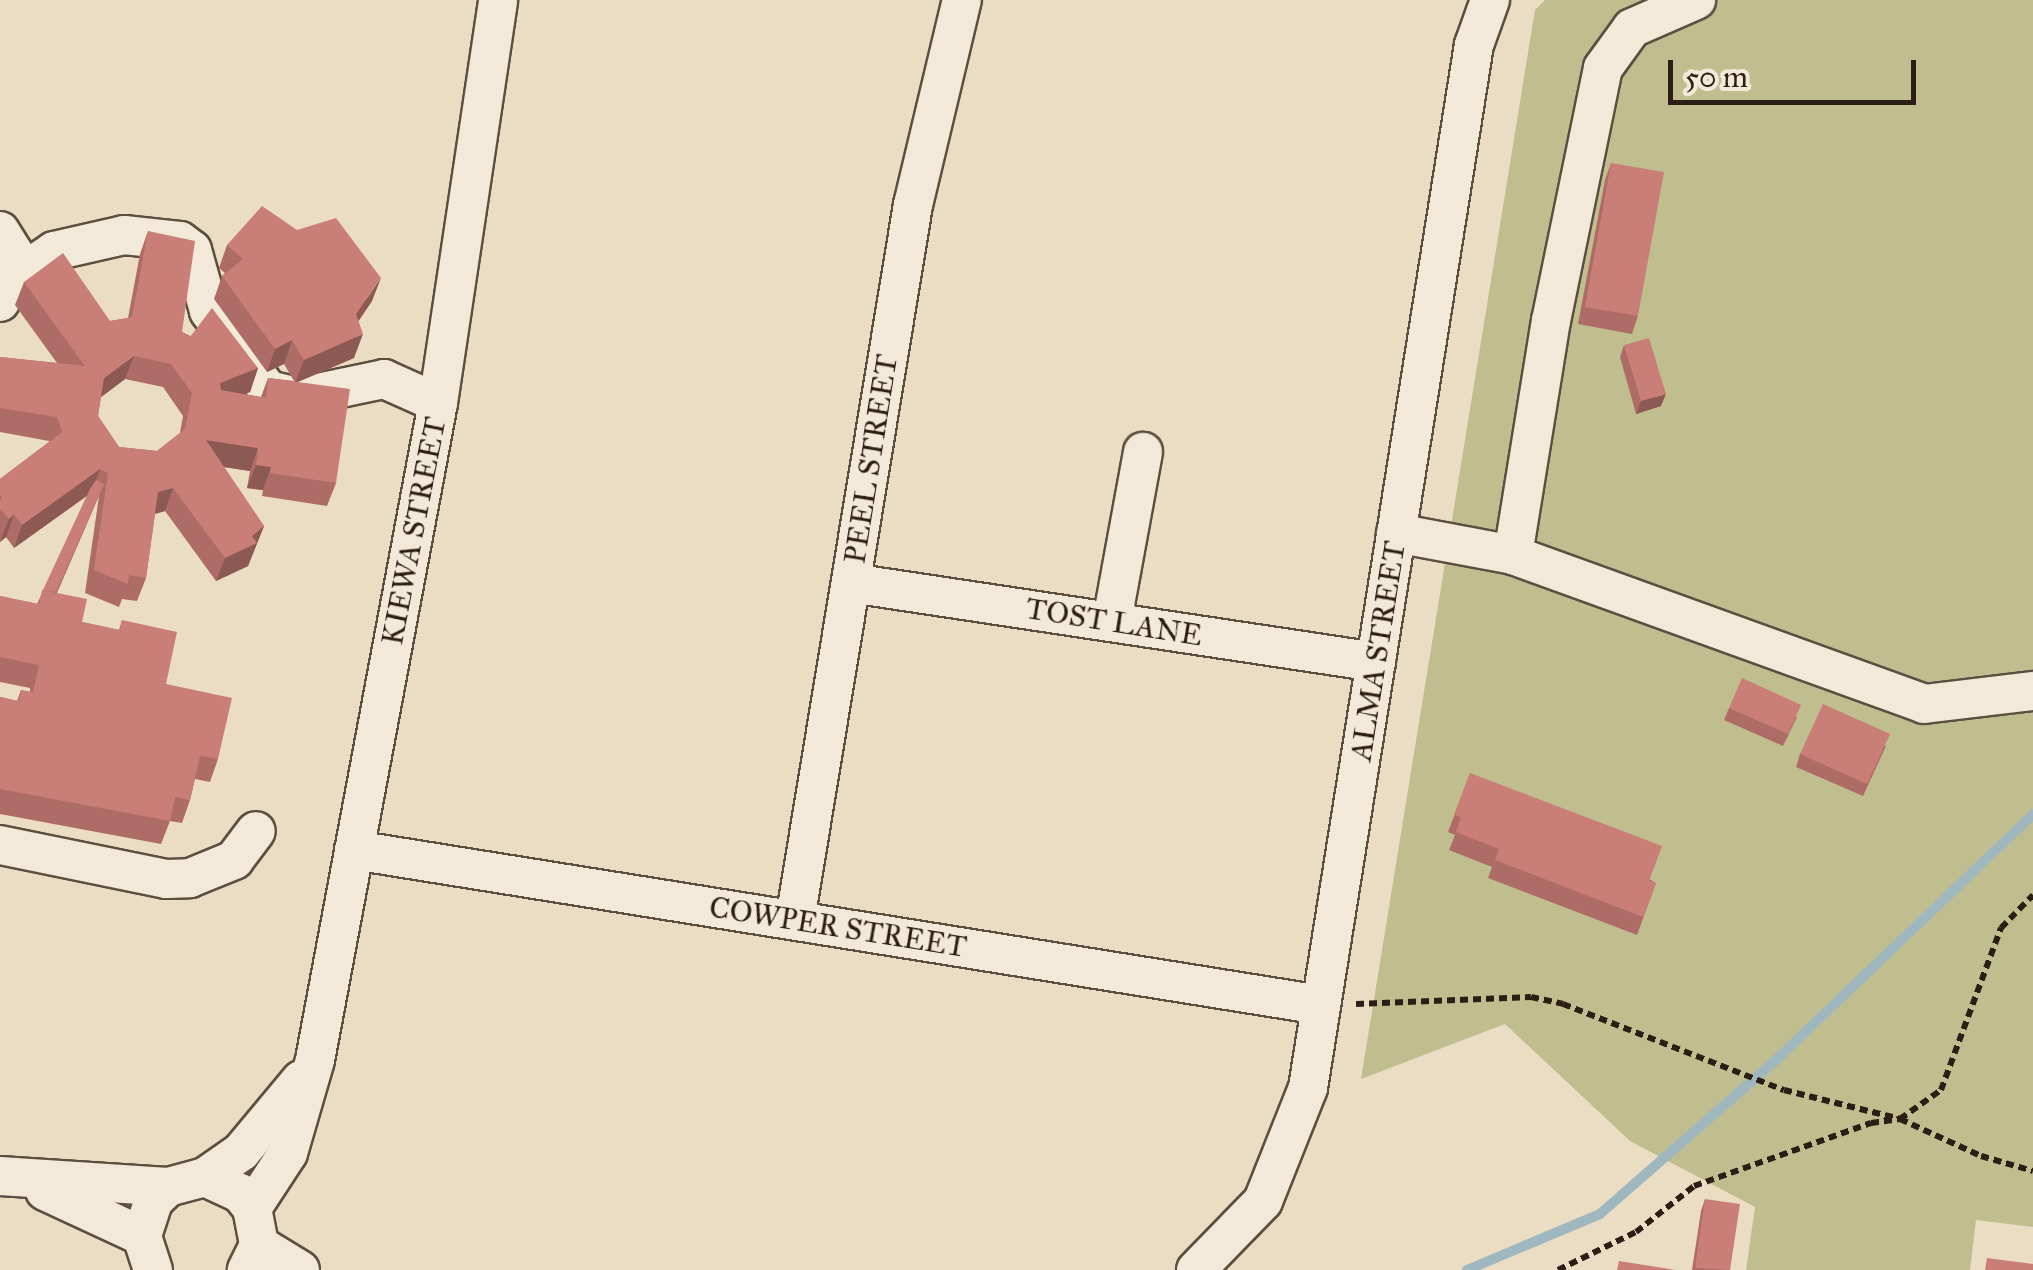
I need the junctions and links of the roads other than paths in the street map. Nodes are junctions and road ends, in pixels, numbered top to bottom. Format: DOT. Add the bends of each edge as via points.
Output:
graph roads {
  1 [pos="498,0"];
  2 [pos="962,0"];
  3 [pos="1490,0"];
  4 [pos="1696,0"];
  5 [pos="0,231"];
  6 [pos="25,271"];
  7 [pos="0,302"];
  8 [pos="438,402"];
  9 [pos="1143,452"];
  10 [pos="1396,534"];
  11 [pos="1513,556"];
  12 [pos="851,583"];
  13 [pos="1112,621"];
  14 [pos="1376,662"];
  15 [pos="2033,691"];
  16 [pos="256,831"];
  17 [pos="0,844"];
  18 [pos="354,850"];
  19 [pos="795,920"];
  20 [pos="1321,1004"];
  21 [pos="315,1060"];
  22 [pos="0,1177"];
  23 [pos="206,1177"];
  24 [pos="168,1186"];
  25 [pos="252,1208"];
  26 [pos="148,1253"];
  27 [pos="253,1258"];
  28 [pos="300,1270"];
  29 [pos="1196,1270"];
  1 -- 8 [label="street, KIEWA STREET"];
  2 -- 12 [label="street, PEEL STREET" via="912,205"];
  3 -- 10 [label="street, ALMA STREET" via="1474,45"];
  4 -- 11 [label="street" via="1632,28 1602,68"];
  5 -- 6 [label="street"];
  6 -- 7 [label="street"];
  6 -- 8 [label="street" via="54,252 124,235 180,241 192,250 208,311 268,390 311,395 384,379"];
  8 -- 18 [label="street, KIEWA STREET"];
  9 -- 13 [label="street"];
  10 -- 11 [label="street"];
  10 -- 14 [label="street, ALMA STREET"];
  11 -- 15 [label="street" via="1888,696 1952,705"];
  12 -- 13 [label="street, TOST LANE"];
  12 -- 19 [label="street, PEEL STREET"];
  13 -- 14 [label="street, TOST LANE"];
  14 -- 20 [label="street, ALMA STREET"];
  16 -- 17 [label="street" via="234,860 166,879"];
  18 -- 19 [label="street, COWPER STREET"];
  18 -- 21 [label="street, KIEWA STREET"];
  19 -- 20 [label="street, COWPER STREET"];
  20 -- 29 [label="street, ALMA STREET" via="1289,1149 1263,1201"];
  21 -- 23 [label="street, KIEWA STREET" via="272,1120"];
  21 -- 25 [label="street, KIEWA STREET" via="288,1153"];
  22 -- 24 [label="street"];
  22 -- 26 [label="street" via="76,1202"];
  23 -- 24 [label="street"];
  23 -- 25 [label="street" via="240,1193"];
  24 -- 26 [label="street" via="154,1200"];
  25 -- 27 [label="street"];
  27 -- 28 [label="street"];
}
